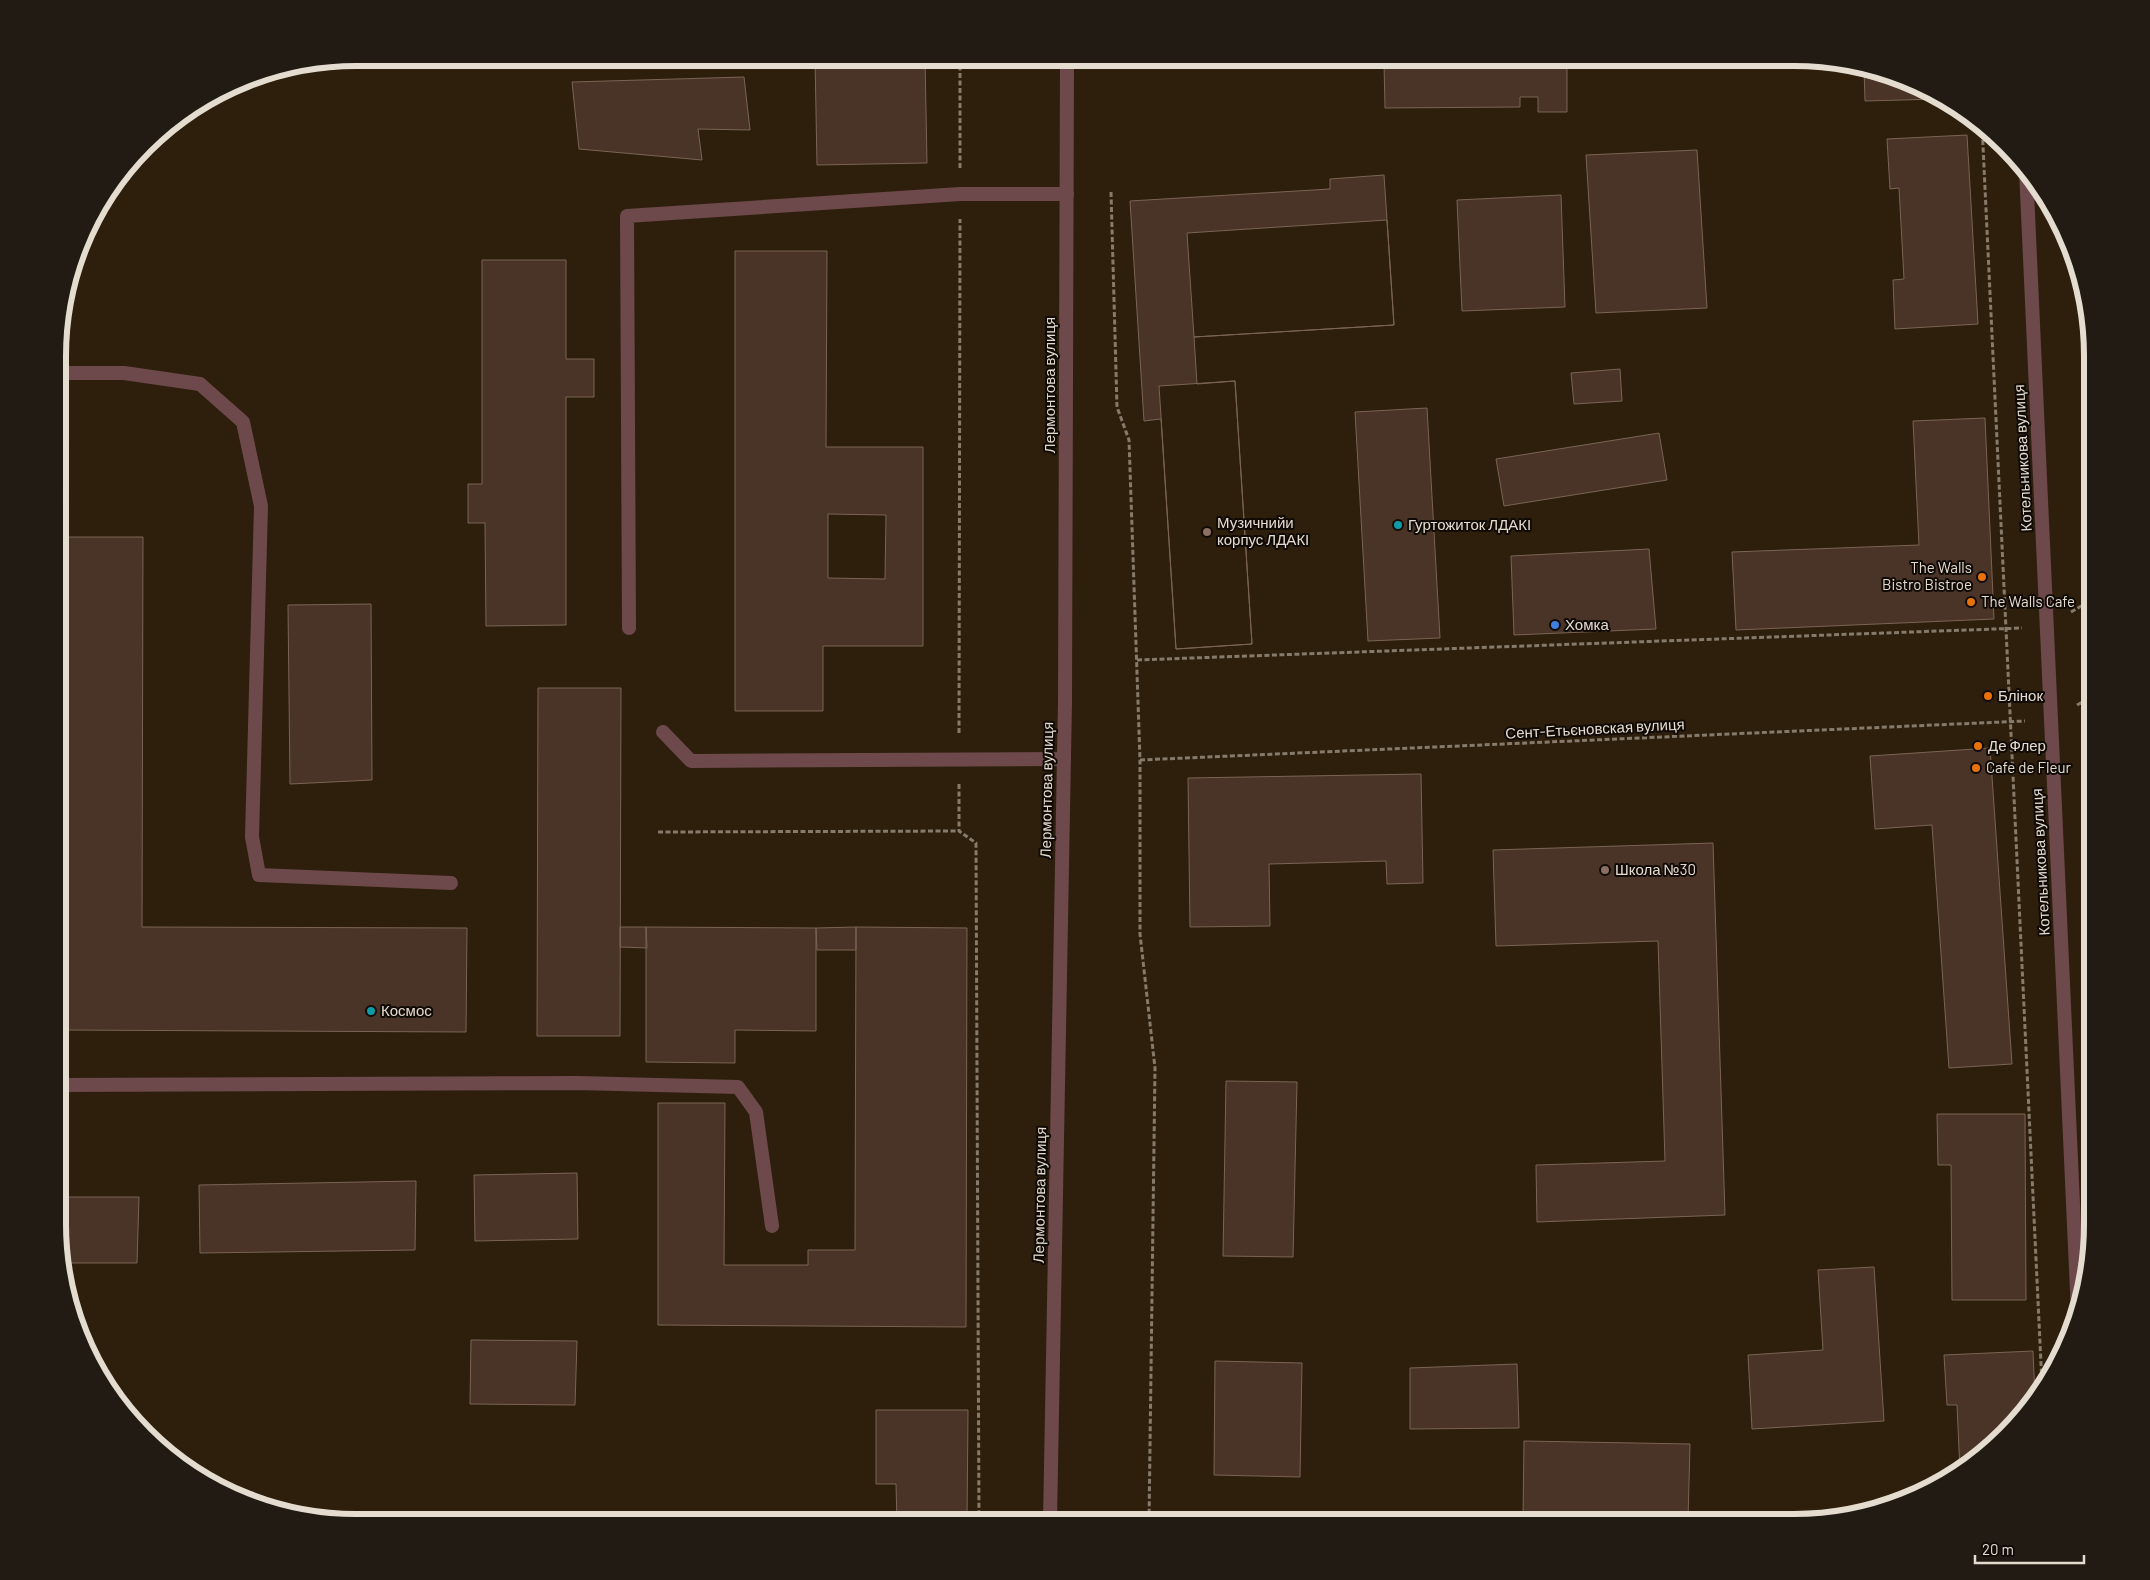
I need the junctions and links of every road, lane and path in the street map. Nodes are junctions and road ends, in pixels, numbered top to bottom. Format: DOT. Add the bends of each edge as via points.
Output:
graph roads {
  1 [pos="960,66"];
  2 [pos="1067,66"];
  3 [pos="1983,136"];
  4 [pos="2027,184"];
  5 [pos="1111,192"];
  6 [pos="960,194"];
  7 [pos="1067,194"];
  8 [pos="66,373"];
  9 [pos="2047,627"];
  10 [pos="628,628"];
  11 [pos="2007,629"];
  12 [pos="1137,660"];
  13 [pos="2051,720"];
  14 [pos="2012,722"];
  15 [pos="662,732"];
  16 [pos="959,759"];
  17 [pos="1064,759"];
  18 [pos="1140,760"];
  19 [pos="959,831"];
  20 [pos="658,832"];
  21 [pos="451,883"];
  22 [pos="66,1085"];
  23 [pos="772,1226"];
  24 [pos="2077,1286"];
  25 [pos="2042,1375"];
  26 [pos="979,1514"];
  27 [pos="1050,1514"];
  28 [pos="1149,1514"];
  1 -- 6 [label="path"];
  2 -- 7 [label="street, Лермонтова вулиця"];
  3 -- 11 [label="path"];
  4 -- 9 [label="street, Котельникова вулиця"];
  5 -- 12 [label="path" via="1117,407 1129,440"];
  6 -- 7 [label="street"];
  6 -- 10 [label="street" via="628,216"];
  6 -- 16 [label="path"];
  7 -- 17 [label="street, Лермонтова вулиця"];
  8 -- 21 [label="street" via="124,373 200,384 243,422 261,506 252,837 259,874"];
  9 -- 11 [label="path"];
  9 -- 13 [label="street, Котельникова вулиця"];
  11 -- 12 [label="path"];
  11 -- 14 [label="path"];
  12 -- 18 [label="path"];
  13 -- 14 [label="path, Сент-Етьєновская вулиця"];
  13 -- 24 [label="street, Котельникова вулиця"];
  14 -- 18 [label="path, Сент-Етьєновская вулиця"];
  14 -- 25 [label="path"];
  15 -- 16 [label="street" via="692,761"];
  16 -- 17 [label="street"];
  16 -- 19 [label="path"];
  17 -- 27 [label="street, Лермонтова вулиця"];
  18 -- 28 [label="path" via="1140,934 1155,1068"];
  19 -- 20 [label="path"];
  19 -- 26 [label="path" via="976,843"];
  22 -- 23 [label="street" via="576,1083 738,1087 756,1112"];
}
